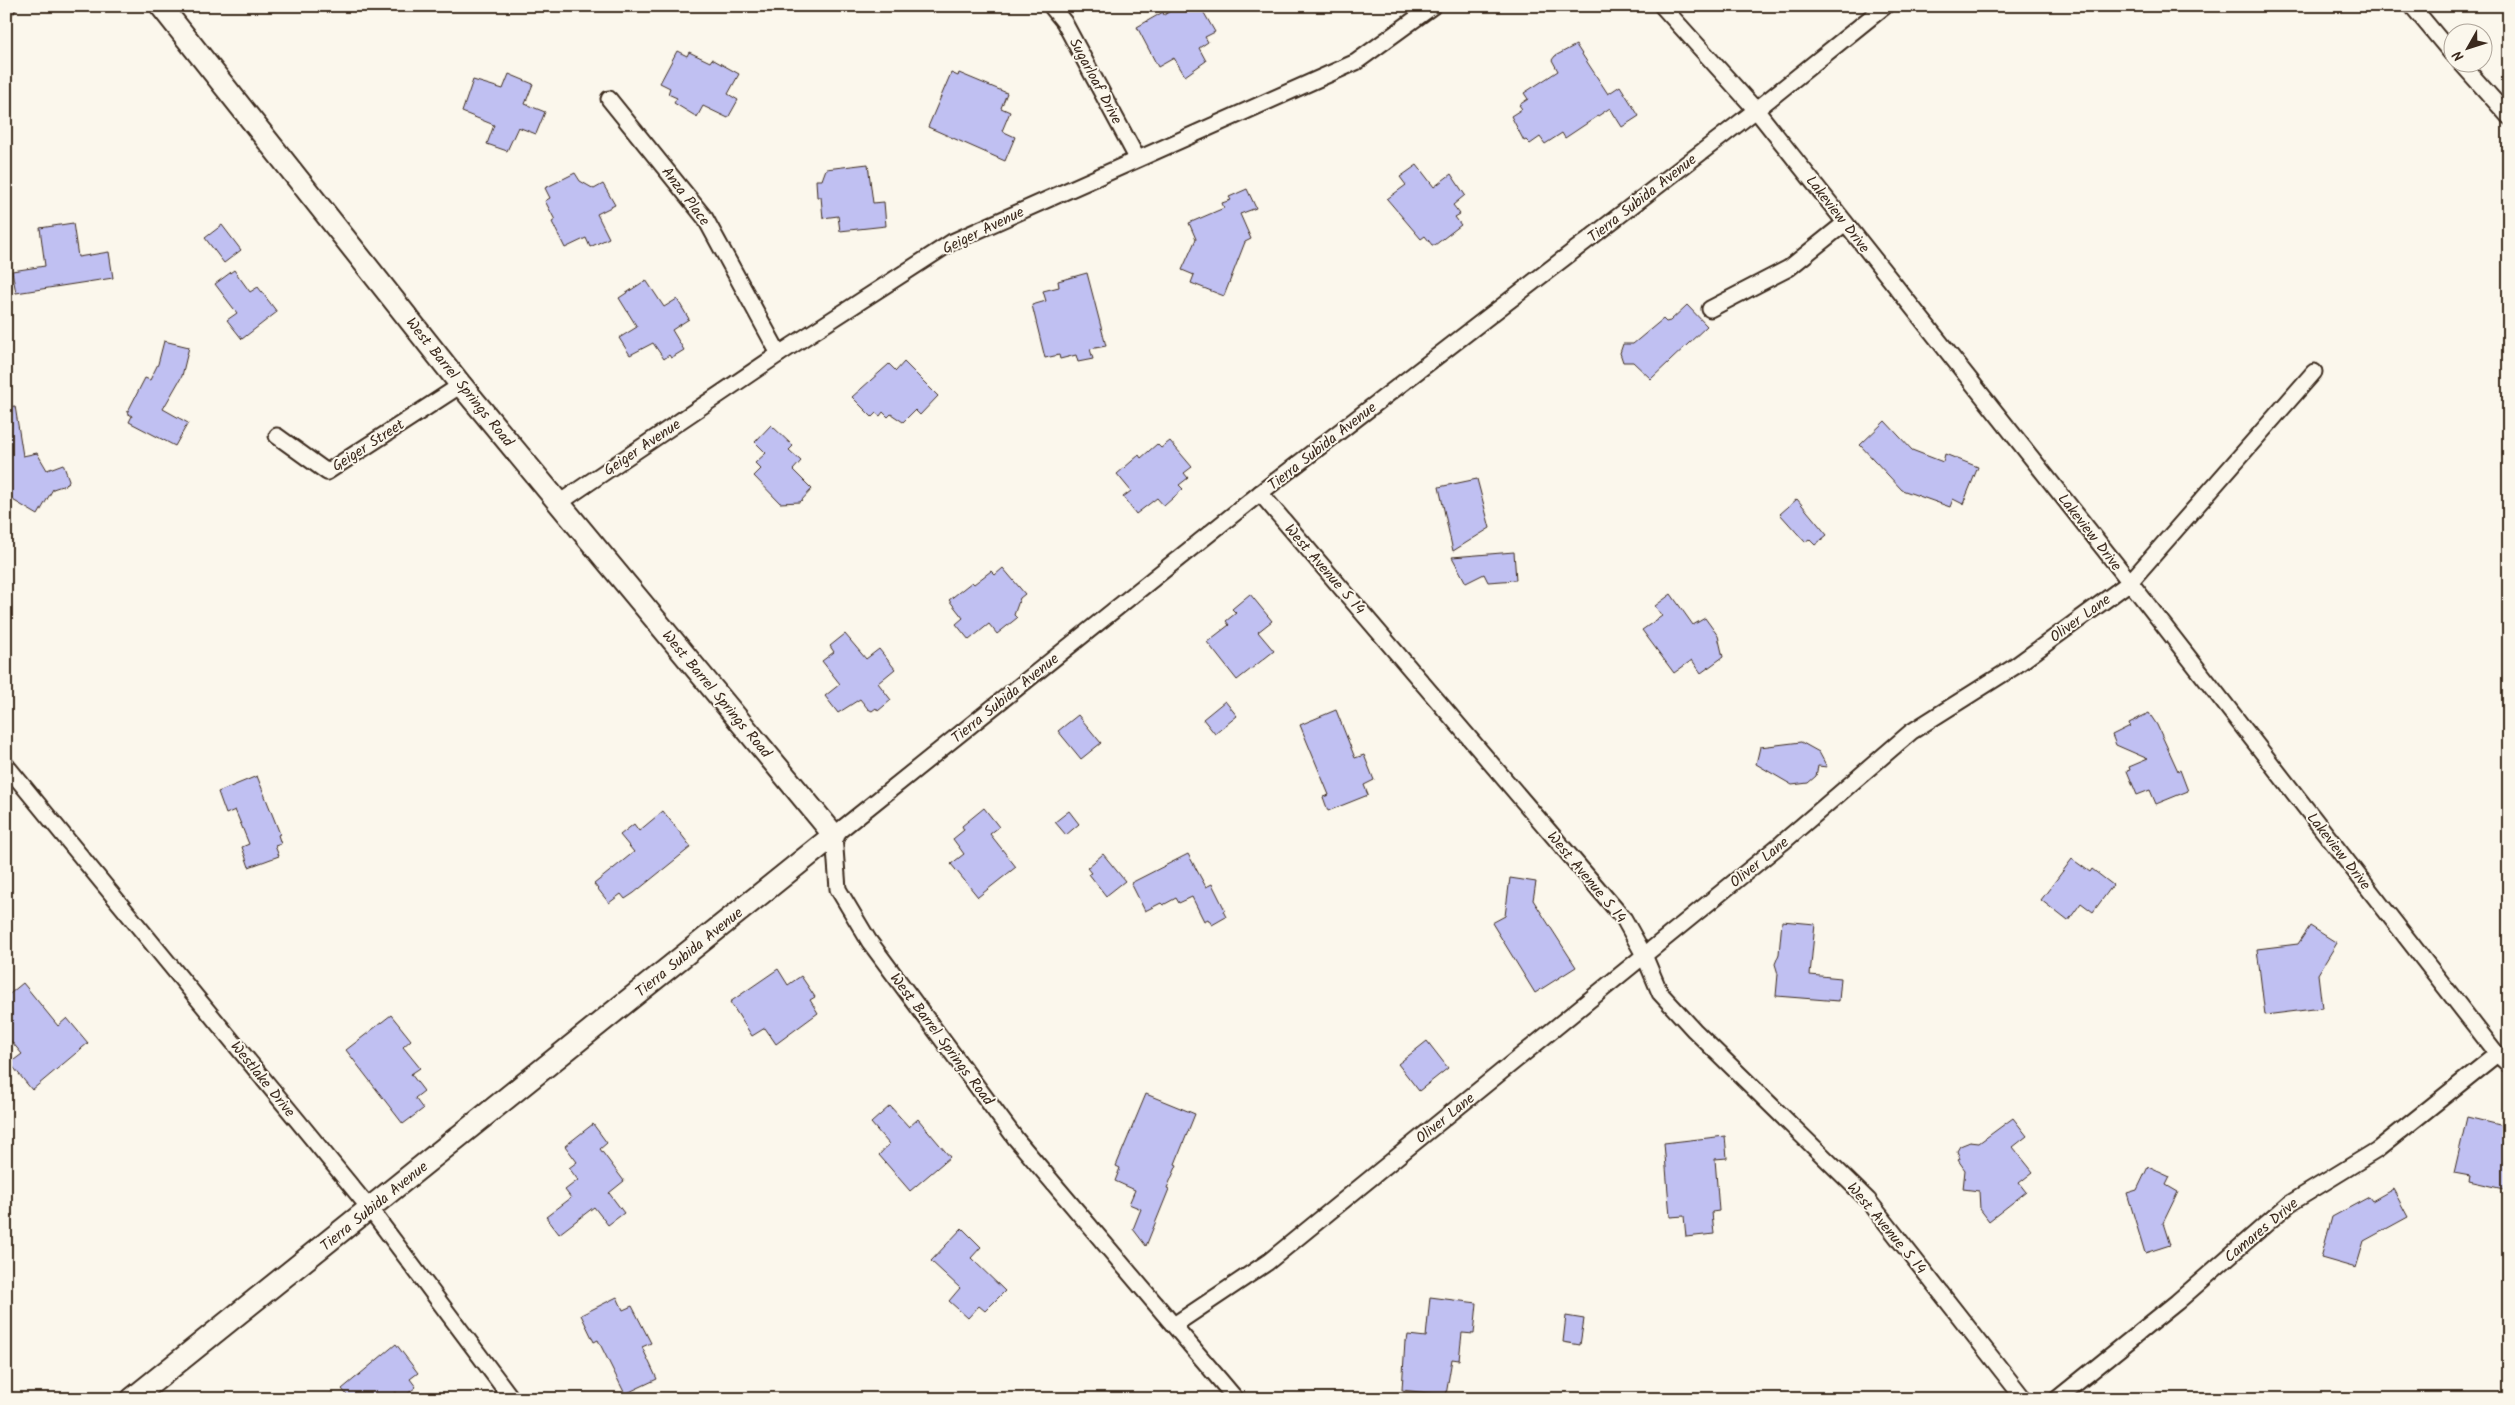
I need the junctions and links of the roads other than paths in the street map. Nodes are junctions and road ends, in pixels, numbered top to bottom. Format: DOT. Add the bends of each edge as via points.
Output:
graph roads {
  1 [pos="161,6"];
  2 [pos="1052,6"];
  3 [pos="1433,6"];
  4 [pos="1662,6"];
  5 [pos="1885,6"];
  6 [pos="2412,6"];
  7 [pos="2442,42"];
  8 [pos="2469,72"];
  9 [pos="609,100"];
  10 [pos="1756,110"];
  11 [pos="2509,116"];
  12 [pos="1137,158"];
  13 [pos="1845,222"];
  14 [pos="1710,309"];
  15 [pos="778,354"];
  16 [pos="2314,372"];
  17 [pos="462,385"];
  18 [pos="277,436"];
  19 [pos="1260,494"];
  20 [pos="559,503"];
  21 [pos="2130,582"];
  22 [pos="6,765"];
  23 [pos="834,835"];
  24 [pos="1644,955"];
  25 [pos="2498,1054"];
  26 [pos="2509,1065"];
  27 [pos="370,1209"];
  28 [pos="1174,1325"];
  29 [pos="132,1399"];
  30 [pos="512,1399"];
  31 [pos="1236,1399"];
  32 [pos="2024,1399"];
  33 [pos="2057,1399"];
  1 -- 17 [label="street, West Barrel Springs Road"];
  2 -- 12 [label="street, Sugarloaf Drive" via="1064,22"];
  3 -- 12 [label="street, Geiger Avenue" via="1356,62"];
  4 -- 10 [label="street, Lakeview Drive"];
  5 -- 10 [label="street, Tierra Subida Avenue"];
  6 -- 7 [label="street"];
  8 -- 11 [label="street"];
  9 -- 15 [label="street, Anza Place" via="706,218"];
  10 -- 13 [label="street, Lakeview Drive"];
  10 -- 19 [label="street, Tierra Subida Avenue"];
  12 -- 15 [label="street, Geiger Avenue" via="952,242"];
  13 -- 14 [label="street" via="1789,268"];
  13 -- 21 [label="street, Lakeview Drive"];
  15 -- 20 [label="street, Geiger Avenue"];
  16 -- 21 [label="street, Oliver Lane"];
  17 -- 18 [label="street, Geiger Street" via="327,472"];
  17 -- 20 [label="street, West Barrel Springs Road"];
  19 -- 23 [label="street, Tierra Subida Avenue"];
  19 -- 24 [label="street, West Avenue S 14" via="1624,919"];
  20 -- 23 [label="street, West Barrel Springs Road"];
  21 -- 24 [label="street, Oliver Lane" via="2014,666 1911,732 1782,843"];
  21 -- 25 [label="street, Lakeview Drive"];
  22 -- 27 [label="street, Westlake Drive"];
  23 -- 27 [label="street, Tierra Subida Avenue"];
  23 -- 28 [label="street, West Barrel Springs Road" via="838,889 869,942 1016,1139"];
  24 -- 28 [label="street, Oliver Lane" via="1268,1262"];
  24 -- 32 [label="street, West Avenue S 14" via="1660,993 1868,1200"];
  25 -- 26 [label="street, Lakeview Drive"];
  25 -- 33 [label="street, Camares Drive" via="2377,1150 2289,1204 2177,1302"];
  27 -- 29 [label="street, Tierra Subida Avenue"];
  27 -- 30 [label="street, Westlake Drive"];
  28 -- 31 [label="street, West Barrel Springs Road"];
}
